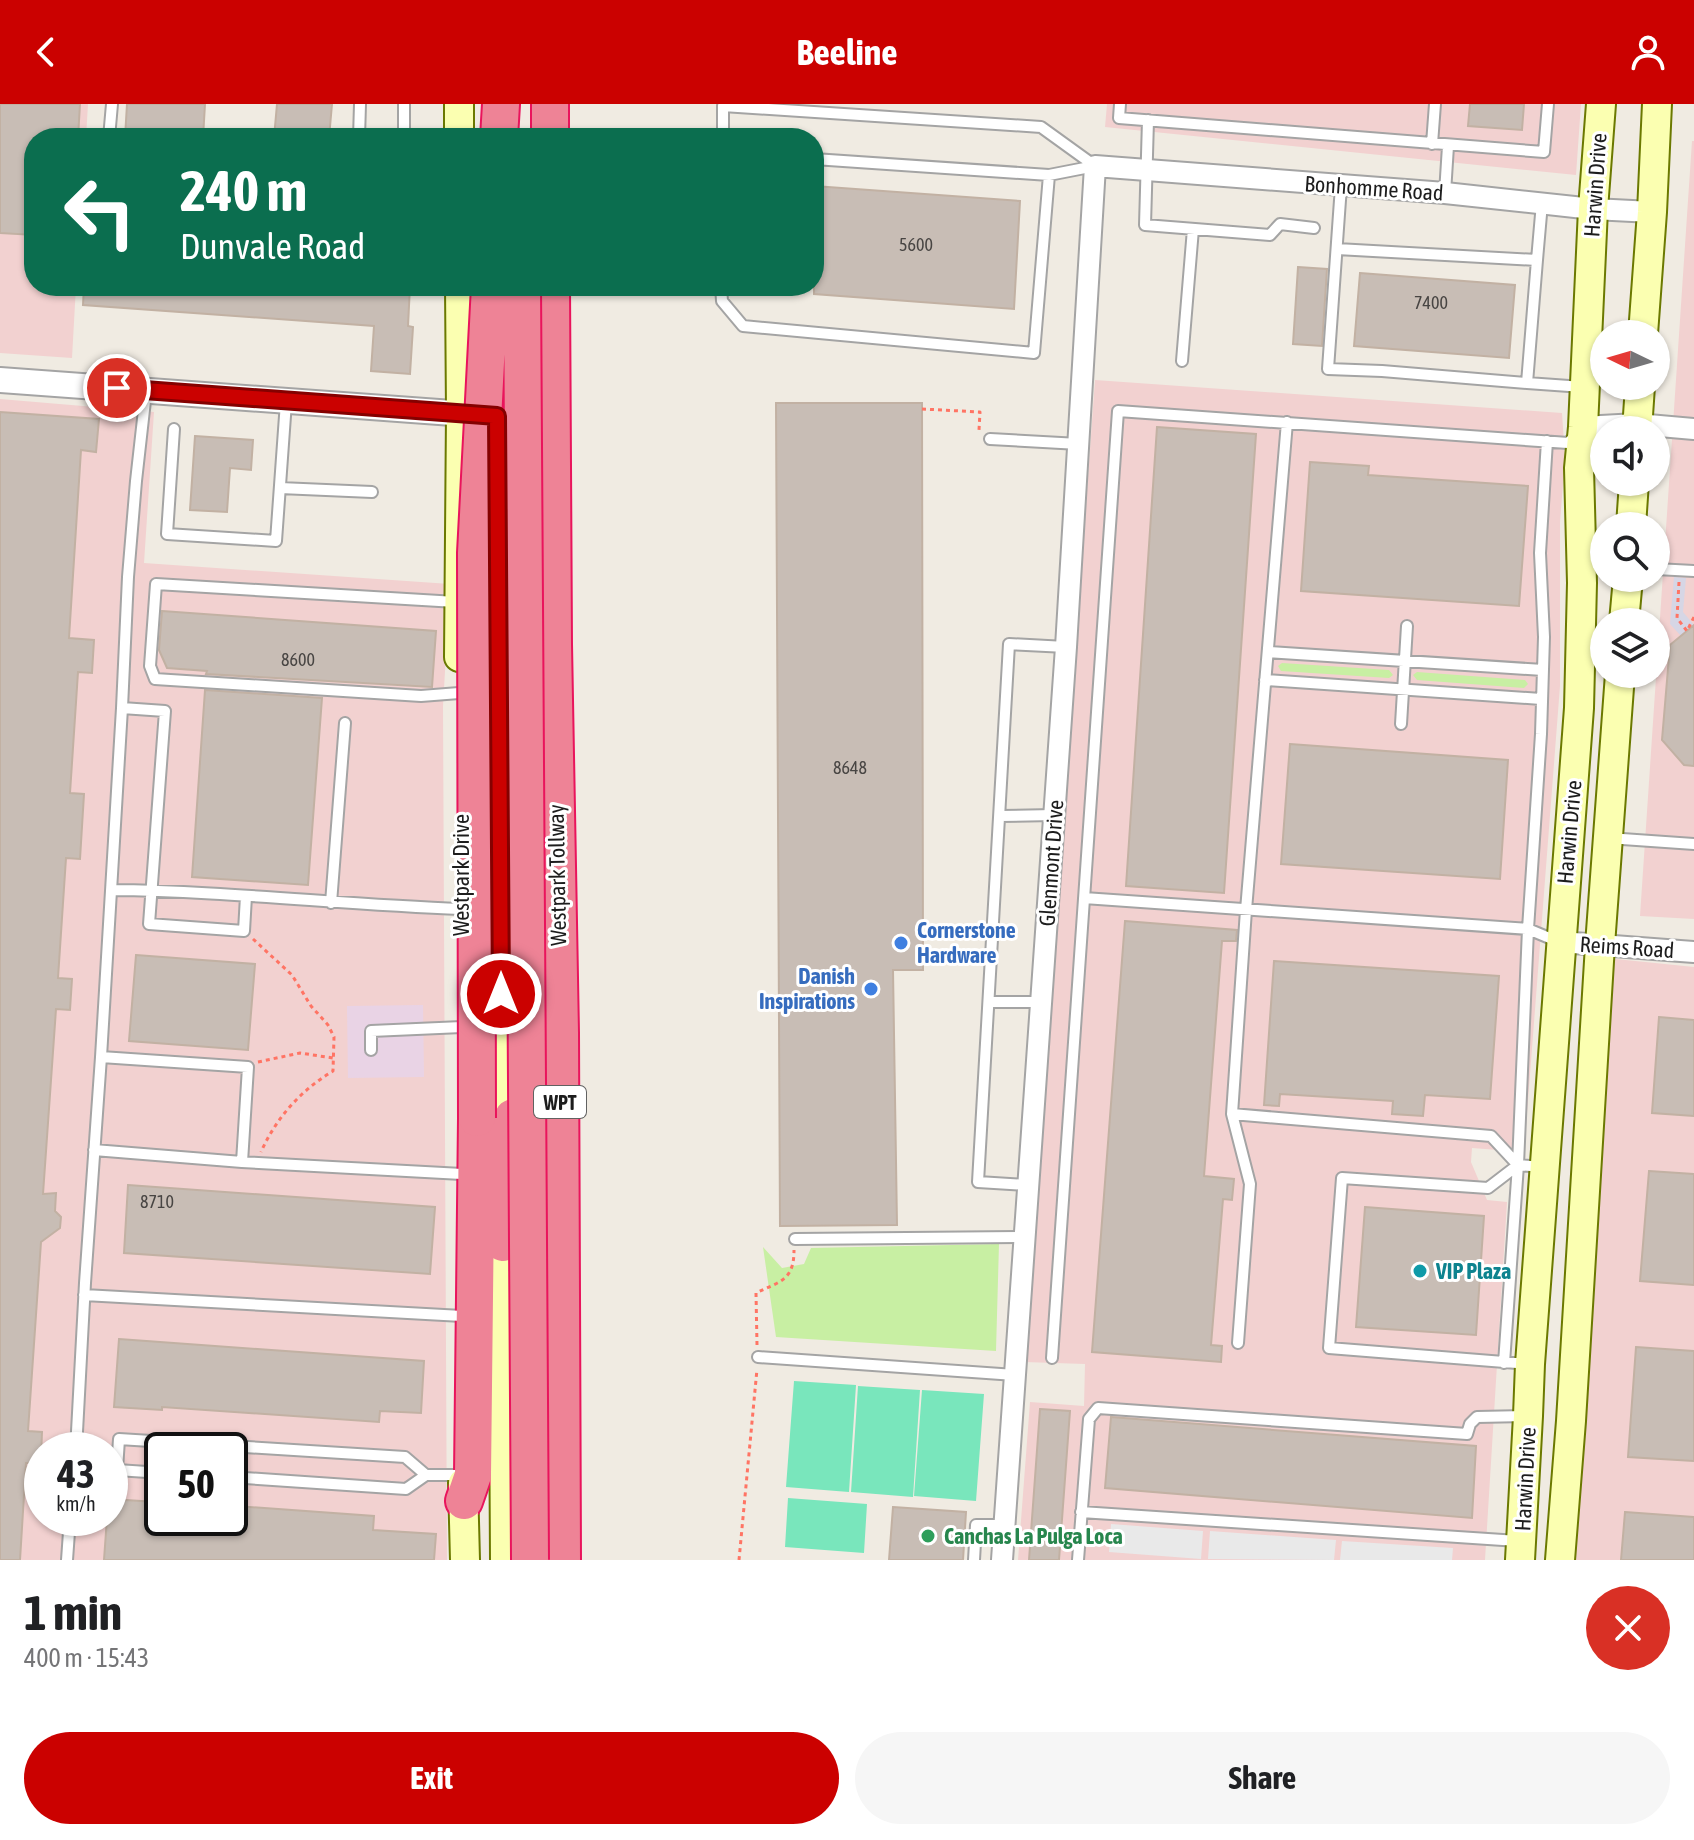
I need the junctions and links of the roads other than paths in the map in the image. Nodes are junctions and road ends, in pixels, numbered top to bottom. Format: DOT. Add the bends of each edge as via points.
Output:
graph roads {
  1 [pos="112,104"];
  2 [pos="360,104"];
  3 [pos="404,104"];
  4 [pos="459,104"];
  5 [pos="493,104"];
  6 [pos="501,104"];
  7 [pos="521,104"];
  8 [pos="550,104"];
  9 [pos="1120,104"];
  10 [pos="1435,104"];
  11 [pos="1548,104"];
  12 [pos="1601,104"];
  13 [pos="1657,104"];
  14 [pos="1148,120"];
  15 [pos="110,128"];
  16 [pos="359,128"];
  17 [pos="404,128"];
  18 [pos="459,128"];
  19 [pos="495,128"];
  20 [pos="497,128"];
  21 [pos="521,128"];
  22 [pos="550,128"];
  23 [pos="723,128"];
  24 [pos="1432,144"];
  25 [pos="1448,146"];
  26 [pos="824,160"];
  27 [pos="1095,166"];
  28 [pos="1147,169"];
  29 [pos="1049,175"];
  30 [pos="1341,186"];
  31 [pos="1445,193"];
  32 [pos="1542,203"];
  33 [pos="1593,209"];
  34 [pos="1652,212"];
  35 [pos="1314,228"];
  36 [pos="1193,229"];
  37 [pos="1337,249"];
  38 [pos="1537,260"];
  39 [pos="460,296"];
  40 [pos="492,296"];
  41 [pos="493,296"];
  42 [pos="522,296"];
  43 [pos="551,296"];
  44 [pos="722,296"];
  45 [pos="1644,320"];
  46 [pos="1182,361"];
  47 [pos="0,380"];
  48 [pos="1527,383"];
  49 [pos="1585,387"];
  50 [pos="146,390"];
  51 [pos="286,402"];
  52 [pos="461,413"];
  53 [pos="497,416"];
  54 [pos="1287,422"];
  55 [pos="1583,427"];
  56 [pos="1590,427"];
  57 [pos="1670,428"];
  58 [pos="174,429"];
  59 [pos="1694,429"];
  60 [pos="990,439"];
  61 [pos="1547,441"];
  62 [pos="1079,444"];
  63 [pos="280,488"];
  64 [pos="372,492"];
  65 [pos="1670,570"];
  66 [pos="1694,571"];
  67 [pos="458,602"];
  68 [pos="1407,626"];
  69 [pos="553,644"];
  70 [pos="1066,647"];
  71 [pos="1268,652"];
  72 [pos="1405,661"];
  73 [pos="1543,670"];
  74 [pos="1265,680"];
  75 [pos="1619,688"];
  76 [pos="1403,689"];
  77 [pos="459,693"];
  78 [pos="1541,699"];
  79 [pos="122,708"];
  80 [pos="345,723"];
  81 [pos="1401,724"];
  82 [pos="1054,815"];
  83 [pos="1000,816"];
  84 [pos="1608,838"];
  85 [pos="1694,844"];
  86 [pos="111,890"];
  87 [pos="152,890"];
  88 [pos="246,896"];
  89 [pos="1084,898"];
  90 [pos="331,903"];
  91 [pos="461,909"];
  92 [pos="1246,910"];
  93 [pos="1528,929"];
  94 [pos="1560,942"];
  95 [pos="1600,945"];
  96 [pos="1694,952"];
  97 [pos="989,1002"];
  98 [pos="1041,1002"];
  99 [pos="462,1027"];
  100 [pos="371,1050"];
  101 [pos="101,1057"];
  102 [pos="1232,1114"];
  103 [pos="94,1150"];
  104 [pos="242,1162"];
  105 [pos="1531,1166"];
  106 [pos="462,1174"];
  107 [pos="1028,1185"];
  108 [pos="1024,1237"];
  109 [pos="795,1239"];
  110 [pos="503,1243"];
  111 [pos="84,1295"];
  112 [pos="462,1316"];
  113 [pos="1238,1343"];
  114 [pos="758,1357"];
  115 [pos="1052,1358"];
  116 [pos="1517,1363"];
  117 [pos="1015,1375"];
  118 [pos="1528,1416"];
  119 [pos="1571,1421"];
  120 [pos="77,1432"];
  121 [pos="128,1440"];
  122 [pos="426,1475"];
  123 [pos="248,1478"];
  124 [pos="466,1483"];
  125 [pos="1081,1512"];
  126 [pos="1004,1525"];
  127 [pos="69,1536"];
  128 [pos="1521,1551"];
  129 [pos="67,1560"];
  130 [pos="465,1560"];
  131 [pos="483,1560"];
  132 [pos="505,1560"];
  133 [pos="530,1560"];
  134 [pos="562,1560"];
  135 [pos="974,1560"];
  136 [pos="1002,1560"];
  137 [pos="1078,1560"];
  138 [pos="1560,1560"];
  1 -- 15 [label="lane"];
  2 -- 16 [label="lane"];
  3 -- 17 [label="lane"];
  4 -- 18 [label="main road"];
  5 -- 19 [label="main road"];
  6 -- 20 [label="highway"];
  7 -- 21 [label="highway"];
  8 -- 22 [label="highway"];
  9 -- 14 [label="lane" via="1119,118"];
  10 -- 24 [label="lane"];
  11 -- 25 [label="lane" via="1544,152"];
  12 -- 33 [label="main road, Harwin Drive"];
  13 -- 34 [label="main road"];
  14 -- 24 [label="lane"];
  14 -- 28 [label="lane"];
  23 -- 27 [label="lane" via="723,106 1041,127"];
  24 -- 25 [label="lane"];
  25 -- 31 [label="lane"];
  26 -- 29 [label="lane"];
  27 -- 28 [label="street, Bonhomme Road"];
  27 -- 29 [label="lane"];
  27 -- 62 [label="street, Glenmont Drive"];
  28 -- 30 [label="street, Bonhomme Road"];
  28 -- 36 [label="lane" via="1145,225"];
  29 -- 44 [label="lane" via="1034,353 743,326"];
  30 -- 31 [label="street, Bonhomme Road"];
  30 -- 37 [label="lane"];
  31 -- 32 [label="street, Bonhomme Road"];
  32 -- 33 [label="street, Bonhomme Road"];
  32 -- 38 [label="lane"];
  33 -- 34 [label="street, Bonhomme Road"];
  33 -- 49 [label="main road, Harwin Drive"];
  34 -- 45 [label="main road"];
  35 -- 36 [label="lane" via="1280,224 1270,235"];
  36 -- 46 [label="lane"];
  37 -- 38 [label="lane"];
  37 -- 48 [label="lane" via="1328,369"];
  38 -- 48 [label="lane"];
  39 -- 52 [label="main road, Westpark Drive"];
  40 -- 124 [label="highway, bridge" via="476,553 477,1118"];
  41 -- 53 [label="main road, Westpark Drive"];
  42 -- 133 [label="highway, Westpark Tollway / WPT, bridge"];
  43 -- 69 [label="highway, Westpark Tollway / WPT"];
  47 -- 50 [label="street"];
  48 -- 49 [label="lane"];
  49 -- 55 [label="main road, Harwin Drive"];
  50 -- 51 [label="street"];
  50 -- 79 [label="lane" via="132,521"];
  51 -- 52 [label="street"];
  51 -- 63 [label="lane"];
  52 -- 53 [label="street"];
  52 -- 67 [label="main road, Westpark Drive"];
  53 -- 110 [label="main road, Westpark Drive"];
  54 -- 61 [label="lane"];
  54 -- 71 [label="lane"];
  54 -- 89 [label="lane" via="1118,411"];
  55 -- 56 [label="street"];
  55 -- 61 [label="lane" via="1568,443"];
  55 -- 94 [label="main road, Harwin Drive" via="1579,694"];
  57 -- 59 [label="street"];
  58 -- 63 [label="lane" via="167,534 276,541"];
  60 -- 62 [label="lane"];
  61 -- 73 [label="lane" via="1540,553"];
  62 -- 70 [label="street, Glenmont Drive"];
  63 -- 64 [label="lane"];
  65 -- 66 [label="lane"];
  67 -- 77 [label="main road, Westpark Drive"];
  67 -- 77 [label="lane" via="156,584 150,666 155,679 421,696"];
  68 -- 72 [label="lane"];
  69 -- 110 [label="highway"];
  69 -- 134 [label="highway, Westpark Tollway / WPT"];
  70 -- 82 [label="street, Glenmont Drive"];
  70 -- 83 [label="lane" via="1009,644"];
  71 -- 72 [label="lane"];
  71 -- 74 [label="lane"];
  72 -- 73 [label="lane"];
  72 -- 76 [label="lane"];
  73 -- 78 [label="lane"];
  74 -- 76 [label="lane"];
  74 -- 92 [label="lane"];
  75 -- 84 [label="main road, Harwin Drive"];
  76 -- 78 [label="lane"];
  76 -- 81 [label="lane"];
  77 -- 91 [label="main road, Westpark Drive"];
  78 -- 93 [label="lane"];
  79 -- 86 [label="lane"];
  79 -- 87 [label="lane" via="165,711"];
  80 -- 90 [label="lane"];
  82 -- 83 [label="lane"];
  82 -- 98 [label="street, Glenmont Drive"];
  83 -- 97 [label="lane"];
  84 -- 85 [label="lane"];
  84 -- 95 [label="main road, Harwin Drive"];
  86 -- 87 [label="lane"];
  86 -- 101 [label="lane"];
  87 -- 88 [label="lane"];
  87 -- 88 [label="lane" via="149,924 244,931"];
  88 -- 90 [label="lane"];
  89 -- 92 [label="lane"];
  89 -- 115 [label="lane"];
  90 -- 91 [label="lane"];
  91 -- 99 [label="main road, Westpark Drive"];
  92 -- 93 [label="lane"];
  92 -- 102 [label="lane"];
  93 -- 94 [label="lane"];
  93 -- 105 [label="lane"];
  94 -- 95 [label="street, Reims Road"];
  94 -- 105 [label="main road, Harwin Drive"];
  95 -- 96 [label="street, Reims Road"];
  95 -- 119 [label="main road, Harwin Drive"];
  97 -- 98 [label="lane"];
  97 -- 107 [label="lane" via="978,1182"];
  98 -- 107 [label="street, Glenmont Drive"];
  99 -- 100 [label="lane" via="371,1031"];
  99 -- 106 [label="main road, Westpark Drive"];
  101 -- 103 [label="lane"];
  101 -- 104 [label="lane" via="248,1067"];
  102 -- 105 [label="lane" via="1491,1136"];
  102 -- 113 [label="lane" via="1250,1184"];
  103 -- 104 [label="lane"];
  103 -- 111 [label="lane"];
  104 -- 106 [label="lane"];
  105 -- 116 [label="main road, Harwin Drive"];
  105 -- 116 [label="lane" via="1488,1188 1342,1178 1330,1333 1329,1348"];
  106 -- 112 [label="main road, Westpark Drive"];
  107 -- 108 [label="street, Glenmont Drive"];
  108 -- 109 [label="lane"];
  108 -- 117 [label="street, Glenmont Drive"];
  110 -- 132 [label="main road, Westpark Drive"];
  111 -- 112 [label="lane"];
  111 -- 120 [label="lane"];
  112 -- 124 [label="main road, Westpark Drive"];
  114 -- 117 [label="lane"];
  116 -- 118 [label="main road, Harwin Drive"];
  117 -- 126 [label="street, Glenmont Drive"];
  118 -- 119 [label="main road"];
  118 -- 125 [label="lane" via="1477,1417 1467,1434 1098,1408 1089,1419"];
  118 -- 128 [label="main road, Harwin Drive"];
  119 -- 138 [label="main road, Harwin Drive"];
  121 -- 122 [label="lane" via="405,1457"];
  122 -- 123 [label="lane" via="406,1489"];
  122 -- 124 [label="lane"];
  124 -- 130 [label="main road, Westpark Drive"];
  124 -- 131 [label="main road" via="481,1481"];
  125 -- 128 [label="lane"];
  125 -- 137 [label="lane"];
  126 -- 135 [label="lane" via="976,1525"];
  126 -- 136 [label="street, Glenmont Drive"];
  127 -- 129 [label="lane"];
}
